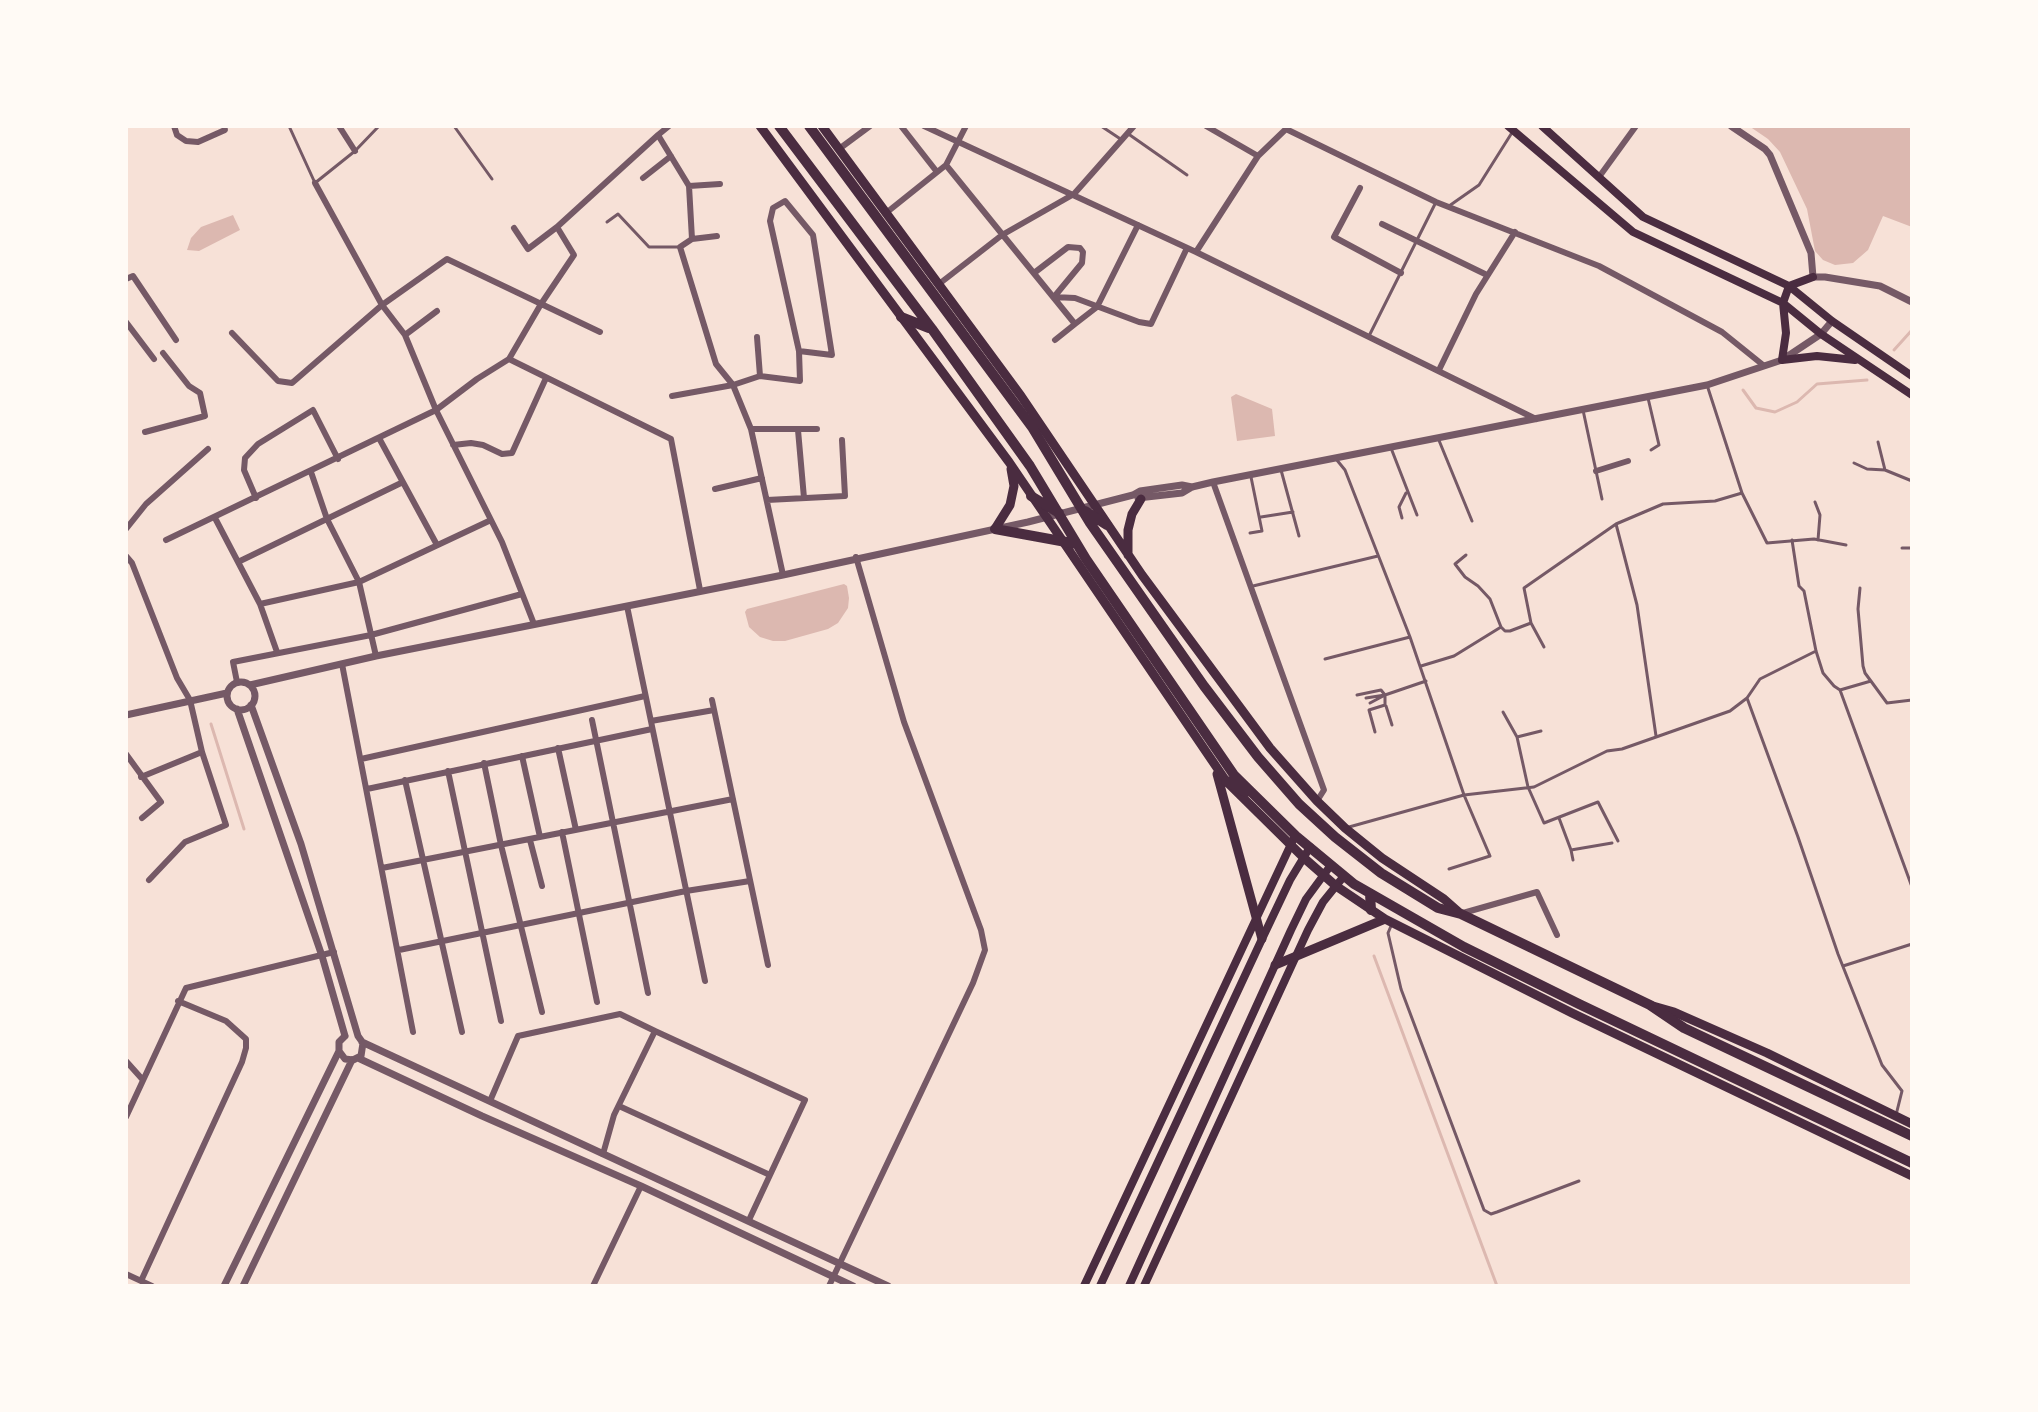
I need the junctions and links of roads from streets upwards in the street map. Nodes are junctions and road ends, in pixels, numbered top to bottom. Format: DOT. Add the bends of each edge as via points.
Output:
graph roads {
  1 [pos="174,126"];
  2 [pos="224,126"];
  3 [pos="339,126"];
  4 [pos="669,126"];
  5 [pos="760,126"];
  6 [pos="779,126"];
  7 [pos="809,126"];
  8 [pos="822,126"];
  9 [pos="870,126"];
  10 [pos="901,126"];
  11 [pos="924,126"];
  12 [pos="966,126"];
  13 [pos="1134,126"];
  14 [pos="1206,126"];
  15 [pos="1542,126"];
  16 [pos="1636,126"];
  17 [pos="1731,126"];
  18 [pos="1510,128"];
  19 [pos="658,135"];
  20 [pos="957,143"];
  21 [pos="839,149"];
  22 [pos="355,151"];
  23 [pos="671,156"];
  24 [pos="1258,156"];
  25 [pos="946,165"];
  26 [pos="937,172"];
  27 [pos="1599,177"];
  28 [pos="643,178"];
  29 [pos="315,183"];
  30 [pos="720,184"];
  31 [pos="689,186"];
  32 [pos="1360,188"];
  33 [pos="1074,194"];
  34 [pos="886,213"];
  35 [pos="1382,224"];
  36 [pos="1138,225"];
  37 [pos="557,227"];
  38 [pos="514,228"];
  39 [pos="1515,232"];
  40 [pos="1002,235"];
  41 [pos="717,236"];
  42 [pos="692,239"];
  43 [pos="1187,248"];
  44 [pos="1196,252"];
  45 [pos="1034,273"];
  46 [pos="1401,273"];
  47 [pos="1487,275"];
  48 [pos="1813,277"];
  49 [pos="126,279"];
  50 [pos="939,284"];
  51 [pos="1789,286"];
  52 [pos="1054,297"];
  53 [pos="1912,302"];
  54 [pos="1783,303"];
  55 [pos="541,304"];
  56 [pos="382,305"];
  57 [pos="1097,307"];
  58 [pos="437,311"];
  59 [pos="901,317"];
  60 [pos="1832,321"];
  61 [pos="126,322"];
  62 [pos="1075,324"];
  63 [pos="932,329"];
  64 [pos="600,332"];
  65 [pos="232,333"];
  66 [pos="1821,334"];
  67 [pos="405,335"];
  68 [pos="757,337"];
  69 [pos="176,340"];
  70 [pos="1055,340"];
  71 [pos="799,351"];
  72 [pos="163,353"];
  73 [pos="154,359"];
  74 [pos="509,359"];
  75 [pos="1782,360"];
  76 [pos="1859,360"];
  77 [pos="1763,365"];
  78 [pos="1439,370"];
  79 [pos="760,376"];
  80 [pos="1912,376"];
  81 [pos="546,378"];
  82 [pos="733,385"];
  83 [pos="1912,395"];
  84 [pos="672,396"];
  85 [pos="436,410"];
  86 [pos="1536,419"];
  87 [pos="751,429"];
  88 [pos="817,429"];
  89 [pos="798,430"];
  90 [pos="145,432"];
  91 [pos="379,438"];
  92 [pos="842,440"];
  93 [pos="453,445"];
  94 [pos="208,449"];
  95 [pos="1061,456"];
  96 [pos="338,459"];
  97 [pos="1628,461"];
  98 [pos="1009,462"];
  99 [pos="1059,471"];
  100 [pos="1596,471"];
  101 [pos="311,472"];
  102 [pos="762,478"];
  103 [pos="1213,482"];
  104 [pos="401,483"];
  105 [pos="715,489"];
  106 [pos="1031,496"];
  107 [pos="1137,497"];
  108 [pos="256,498"];
  109 [pos="804,498"];
  110 [pos="767,500"];
  111 [pos="1093,504"];
  112 [pos="1080,507"];
  113 [pos="1061,514"];
  114 [pos="215,518"];
  115 [pos="1046,518"];
  116 [pos="327,519"];
  117 [pos="491,520"];
  118 [pos="1107,525"];
  119 [pos="126,529"];
  120 [pos="995,529"];
  121 [pos="166,540"];
  122 [pos="1061,541"];
  123 [pos="1077,544"];
  124 [pos="437,545"];
  125 [pos="1128,555"];
  126 [pos="126,556"];
  127 [pos="856,557"];
  128 [pos="238,562"];
  129 [pos="1095,572"];
  130 [pos="783,575"];
  131 [pos="359,582"];
  132 [pos="1095,588"];
  133 [pos="700,590"];
  134 [pos="522,594"];
  135 [pos="260,604"];
  136 [pos="627,606"];
  137 [pos="534,624"];
  138 [pos="371,635"];
  139 [pos="277,652"];
  140 [pos="376,656"];
  141 [pos="342,664"];
  142 [pos="237,682"];
  143 [pos="250,685"];
  144 [pos="227,693"];
  145 [pos="645,696"];
  146 [pos="190,700"];
  147 [pos="712,700"];
  148 [pos="251,705"];
  149 [pos="237,709"];
  150 [pos="714,710"];
  151 [pos="126,715"];
  152 [pos="592,720"];
  153 [pos="651,725"];
  154 [pos="596,741"];
  155 [pos="558,748"];
  156 [pos="202,752"];
  157 [pos="126,754"];
  158 [pos="522,756"];
  159 [pos="361,759"];
  160 [pos="128,763"];
  161 [pos="484,763"];
  162 [pos="1216,766"];
  163 [pos="448,771"];
  164 [pos="141,777"];
  165 [pos="405,780"];
  166 [pos="1226,781"];
  167 [pos="367,789"];
  168 [pos="733,799"];
  169 [pos="1258,799"];
  170 [pos="1317,801"];
  171 [pos="669,810"];
  172 [pos="142,818"];
  173 [pos="612,822"];
  174 [pos="576,830"];
  175 [pos="562,832"];
  176 [pos="540,837"];
  177 [pos="530,840"];
  178 [pos="1293,840"];
  179 [pos="501,845"];
  180 [pos="464,852"];
  181 [pos="1307,852"];
  182 [pos="422,859"];
  183 [pos="1331,865"];
  184 [pos="382,868"];
  185 [pos="1324,875"];
  186 [pos="1344,876"];
  187 [pos="149,880"];
  188 [pos="750,881"];
  189 [pos="542,886"];
  190 [pos="1336,886"];
  191 [pos="686,891"];
  192 [pos="1370,894"];
  193 [pos="630,903"];
  194 [pos="1371,910"];
  195 [pos="577,914"];
  196 [pos="1461,914"];
  197 [pos="1255,917"];
  198 [pos="1388,921"];
  199 [pos="522,926"];
  200 [pos="483,933"];
  201 [pos="1557,935"];
  202 [pos="1262,939"];
  203 [pos="442,943"];
  204 [pos="399,950"];
  205 [pos="334,952"];
  206 [pos="322,956"];
  207 [pos="1297,957"];
  208 [pos="768,965"];
  209 [pos="1275,965"];
  210 [pos="705,981"];
  211 [pos="648,993"];
  212 [pos="178,1001"];
  213 [pos="597,1002"];
  214 [pos="1650,1005"];
  215 [pos="542,1012"];
  216 [pos="501,1021"];
  217 [pos="655,1031"];
  218 [pos="413,1032"];
  219 [pos="462,1032"];
  220 [pos="345,1036"];
  221 [pos="360,1039"];
  222 [pos="339,1051"];
  223 [pos="355,1059"];
  224 [pos="126,1061"];
  225 [pos="143,1080"];
  226 [pos="490,1101"];
  227 [pos="619,1106"];
  228 [pos="126,1117"];
  229 [pos="1912,1124"];
  230 [pos="1912,1136"];
  231 [pos="603,1154"];
  232 [pos="1912,1163"];
  233 [pos="770,1175"];
  234 [pos="1912,1176"];
  235 [pos="641,1186"];
  236 [pos="1118,1216"];
  237 [pos="749,1220"];
  238 [pos="1130,1221"];
  239 [pos="840,1264"];
  240 [pos="126,1274"];
  241 [pos="833,1277"];
  242 [pos="141,1281"];
  243 [pos="152,1286"];
  244 [pos="224,1286"];
  245 [pos="243,1286"];
  246 [pos="593,1286"];
  247 [pos="829,1286"];
  248 [pos="853,1286"];
  249 [pos="888,1286"];
  250 [pos="1084,1286"];
  251 [pos="1100,1286"];
  252 [pos="1129,1286"];
  253 [pos="1144,1286"];
  1 -- 2 [label="street" via="186,141 198,142"];
  3 -- 22 [label="street"];
  4 -- 19 [label="street"];
  5 -- 59 [label="main road"];
  6 -- 63 [label="highway"];
  7 -- 99 [label="highway" via="975,348"];
  8 -- 21 [label="main road"];
  9 -- 21 [label="street"];
  10 -- 26 [label="street"];
  11 -- 20 [label="street"];
  12 -- 20 [label="street"];
  13 -- 33 [label="street"];
  14 -- 24 [label="street"];
  15 -- 27 [label="main road"];
  16 -- 27 [label="street"];
  17 -- 48 [label="street" via="1770,155 1811,253"];
  18 -- 54 [label="main road" via="1633,232"];
  19 -- 23 [label="street"];
  19 -- 37 [label="street"];
  20 -- 25 [label="street"];
  20 -- 33 [label="street"];
  21 -- 34 [label="main road"];
  23 -- 28 [label="street"];
  23 -- 31 [label="street"];
  24 -- 39 [label="street" via="1286,129 1436,202"];
  24 -- 44 [label="street"];
  25 -- 26 [label="street"];
  25 -- 40 [label="street"];
  26 -- 34 [label="street"];
  27 -- 51 [label="main road" via="1643,217"];
  29 -- 56 [label="street"];
  30 -- 31 [label="street"];
  31 -- 42 [label="street"];
  32 -- 46 [label="street" via="1334,237"];
  33 -- 36 [label="street"];
  33 -- 40 [label="street"];
  34 -- 50 [label="main road"];
  35 -- 47 [label="street"];
  36 -- 43 [label="street"];
  36 -- 57 [label="street"];
  37 -- 38 [label="street" via="528,249"];
  37 -- 55 [label="street" via="574,255"];
  39 -- 47 [label="street"];
  39 -- 77 [label="street" via="1599,266 1722,332"];
  40 -- 45 [label="street"];
  40 -- 50 [label="street"];
  41 -- 42 [label="street"];
  42 -- 82 [label="street" via="680,247 716,364"];
  43 -- 44 [label="street"];
  43 -- 57 [label="street" via="1153,322"];
  44 -- 78 [label="street"];
  45 -- 52 [label="street"];
  45 -- 52 [label="street" via="1068,247 1080,248 1082,263"];
  47 -- 78 [label="street"];
  48 -- 51 [label="main road"];
  48 -- 53 [label="street" via="1880,286"];
  49 -- 69 [label="street" via="133,276"];
  50 -- 95 [label="main road"];
  51 -- 54 [label="main road"];
  51 -- 60 [label="main road"];
  52 -- 57 [label="street"];
  52 -- 62 [label="street"];
  54 -- 66 [label="main road"];
  54 -- 75 [label="main road"];
  55 -- 56 [label="street" via="447,259"];
  55 -- 64 [label="street"];
  55 -- 74 [label="street"];
  56 -- 65 [label="street" via="292,383 278,381"];
  56 -- 67 [label="street"];
  57 -- 62 [label="street"];
  58 -- 67 [label="street"];
  59 -- 63 [label="highway"];
  59 -- 98 [label="main road"];
  60 -- 66 [label="street"];
  60 -- 80 [label="main road"];
  61 -- 73 [label="street"];
  62 -- 70 [label="street"];
  63 -- 113 [label="highway"];
  66 -- 75 [label="street"];
  66 -- 76 [label="main road"];
  67 -- 85 [label="street"];
  68 -- 79 [label="street"];
  71 -- 71 [label="street" via="832,355 813,235 781,201 771,214 772,235"];
  71 -- 79 [label="street" via="800,381"];
  72 -- 90 [label="street" via="200,393 205,416"];
  74 -- 81 [label="street"];
  74 -- 85 [label="street"];
  75 -- 76 [label="main road"];
  75 -- 77 [label="street"];
  76 -- 83 [label="main road"];
  77 -- 86 [label="street" via="1707,385"];
  78 -- 86 [label="street"];
  79 -- 82 [label="street"];
  81 -- 93 [label="street" via="512,453 471,443"];
  81 -- 133 [label="street" via="671,439"];
  82 -- 84 [label="street"];
  82 -- 87 [label="street"];
  85 -- 91 [label="street"];
  85 -- 93 [label="street"];
  86 -- 103 [label="street"];
  87 -- 89 [label="street"];
  87 -- 102 [label="street"];
  88 -- 89 [label="street"];
  89 -- 109 [label="street"];
  91 -- 96 [label="street"];
  91 -- 104 [label="street"];
  92 -- 109 [label="street" via="845,496"];
  93 -- 117 [label="street"];
  94 -- 119 [label="street"];
  95 -- 99 [label="highway"];
  95 -- 111 [label="main road"];
  96 -- 101 [label="street"];
  96 -- 108 [label="street" via="313,410 245,458 244,470"];
  97 -- 100 [label="street"];
  98 -- 106 [label="main road"];
  98 -- 120 [label="main road" via="1014,486 1010,505"];
  99 -- 112 [label="highway"];
  101 -- 108 [label="street"];
  101 -- 116 [label="street"];
  102 -- 105 [label="street"];
  102 -- 110 [label="street"];
  103 -- 107 [label="street" via="1182,493"];
  103 -- 170 [label="street" via="1324,790"];
  104 -- 116 [label="street"];
  104 -- 124 [label="street"];
  106 -- 113 [label="highway"];
  106 -- 115 [label="main road"];
  107 -- 111 [label="street"];
  107 -- 125 [label="main road"];
  108 -- 114 [label="street"];
  109 -- 110 [label="street"];
  110 -- 130 [label="street"];
  111 -- 112 [label="street"];
  111 -- 118 [label="main road"];
  112 -- 113 [label="street"];
  112 -- 118 [label="highway"];
  112 -- 196 [label="highway" via="1204,686 1299,804 1381,873 1438,908"];
  113 -- 115 [label="street"];
  113 -- 123 [label="highway"];
  114 -- 121 [label="street"];
  114 -- 128 [label="street"];
  115 -- 120 [label="street"];
  115 -- 122 [label="main road"];
  116 -- 128 [label="street"];
  116 -- 131 [label="street"];
  117 -- 124 [label="street"];
  117 -- 134 [label="street"];
  118 -- 125 [label="main road"];
  120 -- 122 [label="highway"];
  120 -- 127 [label="street"];
  122 -- 123 [label="highway"];
  122 -- 132 [label="main road"];
  123 -- 129 [label="highway"];
  124 -- 131 [label="street"];
  125 -- 170 [label="main road" via="1248,719"];
  126 -- 146 [label="street"];
  127 -- 130 [label="street"];
  127 -- 239 [label="street" via="904,722 985,950"];
  128 -- 135 [label="street"];
  129 -- 132 [label="highway"];
  129 -- 169 [label="highway" via="1234,775"];
  130 -- 133 [label="street"];
  131 -- 135 [label="street"];
  131 -- 138 [label="street"];
  132 -- 162 [label="main road"];
  133 -- 136 [label="street"];
  134 -- 137 [label="street"];
  134 -- 138 [label="street"];
  135 -- 139 [label="street"];
  136 -- 137 [label="street"];
  136 -- 145 [label="street"];
  137 -- 140 [label="street"];
  138 -- 139 [label="street"];
  138 -- 140 [label="street"];
  139 -- 142 [label="street" via="233,662"];
  140 -- 141 [label="street"];
  141 -- 143 [label="street"];
  141 -- 159 [label="street"];
  142 -- 143 [label="street"];
  142 -- 144 [label="street"];
  143 -- 148 [label="street" via="255,696"];
  144 -- 146 [label="street"];
  144 -- 149 [label="street"];
  145 -- 153 [label="street"];
  145 -- 159 [label="street"];
  146 -- 151 [label="street"];
  146 -- 156 [label="street"];
  147 -- 150 [label="street"];
  148 -- 149 [label="street"];
  148 -- 205 [label="street"];
  149 -- 206 [label="street"];
  150 -- 153 [label="street"];
  150 -- 168 [label="street"];
  152 -- 154 [label="street"];
  153 -- 154 [label="street"];
  153 -- 171 [label="street"];
  154 -- 155 [label="street"];
  154 -- 173 [label="street"];
  155 -- 158 [label="street"];
  155 -- 174 [label="street"];
  156 -- 164 [label="street"];
  156 -- 187 [label="street" via="226,825 185,842"];
  157 -- 160 [label="street"];
  158 -- 161 [label="street"];
  158 -- 176 [label="street"];
  159 -- 167 [label="street"];
  160 -- 164 [label="street"];
  161 -- 163 [label="street"];
  161 -- 179 [label="street"];
  162 -- 166 [label="main road"];
  162 -- 197 [label="main road"];
  163 -- 165 [label="street"];
  163 -- 180 [label="street"];
  164 -- 172 [label="street" via="161,802"];
  165 -- 167 [label="street"];
  165 -- 182 [label="street"];
  166 -- 169 [label="highway"];
  166 -- 178 [label="main road"];
  167 -- 184 [label="street"];
  168 -- 171 [label="street"];
  168 -- 188 [label="street"];
  169 -- 178 [label="highway"];
  170 -- 196 [label="main road"];
  171 -- 173 [label="street"];
  171 -- 191 [label="street"];
  173 -- 174 [label="street"];
  173 -- 193 [label="street"];
  174 -- 175 [label="street"];
  175 -- 176 [label="street"];
  175 -- 195 [label="street"];
  176 -- 177 [label="street"];
  177 -- 179 [label="street"];
  177 -- 189 [label="street"];
  178 -- 181 [label="highway"];
  178 -- 197 [label="main road"];
  179 -- 180 [label="street"];
  179 -- 199 [label="street"];
  180 -- 182 [label="street"];
  180 -- 200 [label="street"];
  181 -- 183 [label="highway"];
  181 -- 185 [label="main road"];
  181 -- 202 [label="main road"];
  182 -- 184 [label="street"];
  182 -- 203 [label="street"];
  183 -- 185 [label="main road"];
  183 -- 186 [label="highway"];
  184 -- 204 [label="street"];
  185 -- 190 [label="main road"];
  185 -- 209 [label="main road" via="1306,899"];
  186 -- 190 [label="main road"];
  186 -- 192 [label="highway"];
  188 -- 191 [label="street"];
  188 -- 208 [label="street"];
  190 -- 194 [label="main road"];
  190 -- 207 [label="main road"];
  191 -- 193 [label="street"];
  191 -- 210 [label="street"];
  192 -- 194 [label="highway"];
  192 -- 232 [label="highway" via="1464,947"];
  193 -- 195 [label="street"];
  193 -- 211 [label="street"];
  194 -- 198 [label="main road"];
  195 -- 199 [label="street"];
  195 -- 213 [label="street"];
  196 -- 201 [label="street" via="1537,892"];
  196 -- 214 [label="highway"];
  197 -- 202 [label="main road"];
  197 -- 236 [label="main road"];
  198 -- 207 [label="main road"];
  198 -- 234 [label="main road"];
  199 -- 200 [label="street"];
  199 -- 215 [label="street"];
  200 -- 203 [label="street"];
  200 -- 216 [label="street"];
  202 -- 238 [label="main road"];
  203 -- 204 [label="street"];
  203 -- 219 [label="street"];
  204 -- 218 [label="street"];
  205 -- 206 [label="street"];
  205 -- 221 [label="street"];
  206 -- 212 [label="street" via="186,988"];
  206 -- 220 [label="street"];
  207 -- 209 [label="main road"];
  207 -- 253 [label="main road"];
  209 -- 252 [label="main road"];
  212 -- 225 [label="street"];
  212 -- 242 [label="street" via="226,1021 246,1039 246,1048"];
  214 -- 229 [label="main road" via="1767,1053"];
  214 -- 230 [label="highway" via="1684,1028"];
  217 -- 226 [label="street" via="620,1014 518,1036"];
  217 -- 227 [label="street"];
  217 -- 233 [label="street" via="805,1100"];
  220 -- 221 [label="street"];
  220 -- 222 [label="street"];
  221 -- 223 [label="street" via="363,1052"];
  221 -- 226 [label="street"];
  222 -- 223 [label="street" via="345,1059"];
  222 -- 244 [label="street"];
  223 -- 235 [label="street"];
  223 -- 245 [label="street"];
  224 -- 225 [label="street"];
  225 -- 228 [label="street"];
  226 -- 231 [label="street"];
  227 -- 231 [label="street"];
  227 -- 233 [label="street"];
  231 -- 237 [label="street"];
  233 -- 237 [label="street"];
  235 -- 241 [label="street"];
  235 -- 246 [label="street"];
  236 -- 238 [label="main road"];
  236 -- 250 [label="main road"];
  237 -- 239 [label="street"];
  238 -- 251 [label="main road"];
  239 -- 241 [label="street"];
  239 -- 249 [label="street"];
  240 -- 242 [label="street"];
  241 -- 247 [label="street"];
  241 -- 248 [label="street"];
  242 -- 243 [label="street"];
}
